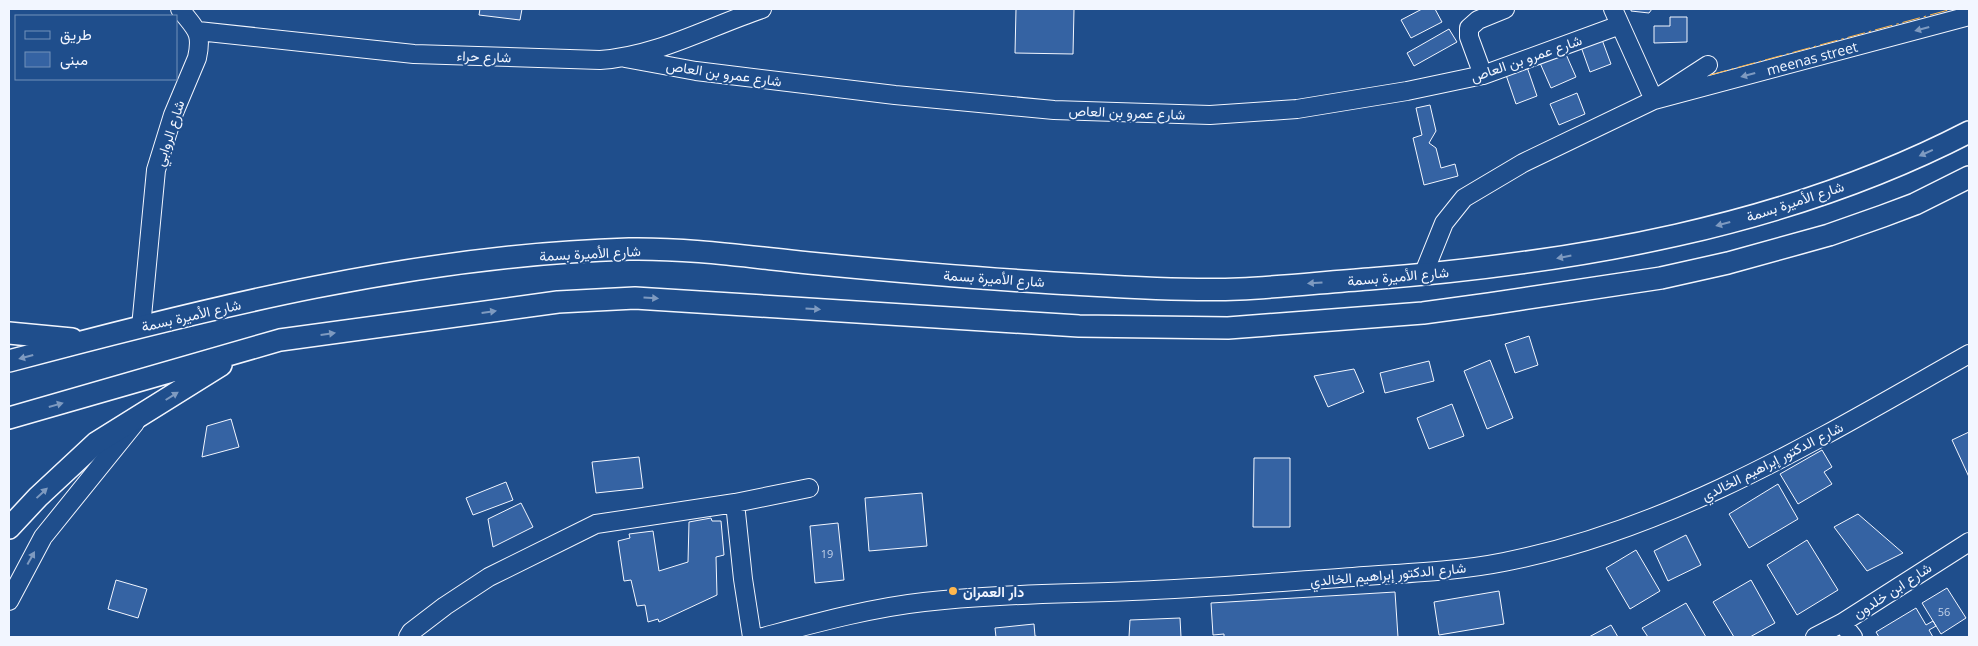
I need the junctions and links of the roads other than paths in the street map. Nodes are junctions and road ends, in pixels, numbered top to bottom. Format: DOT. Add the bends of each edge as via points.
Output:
graph roads {
  1 [pos="180,9"];
  2 [pos="762,9"];
  3 [pos="1505,9"];
  4 [pos="1613,9"];
  5 [pos="1969,16"];
  6 [pos="1620,25"];
  7 [pos="198,31"];
  8 [pos="625,58"];
  9 [pos="1708,65"];
  10 [pos="1482,75"];
  11 [pos="1654,100"];
  12 [pos="1969,132"];
  13 [pos="1969,177"];
  14 [pos="1423,275"];
  15 [pos="141,327"];
  16 [pos="9,333"];
  17 [pos="85,341"];
  18 [pos="242,352"];
  19 [pos="1969,354"];
  20 [pos="9,361"];
  21 [pos="142,415"];
  22 [pos="9,418"];
  23 [pos="809,488"];
  24 [pos="735,503"];
  25 [pos="9,528"];
  26 [pos="1969,542"];
  27 [pos="9,601"];
  28 [pos="1842,623"];
  29 [pos="408,637"];
  30 [pos="752,637"];
  31 [pos="764,637"];
  32 [pos="1815,637"];
  33 [pos="1853,637"];
  1 -- 7 [label="street"];
  2 -- 8 [label="street, شارع حراء"];
  3 -- 10 [label="street" via="1478,20 1469,28"];
  4 -- 6 [label="street"];
  5 -- 11 [label="street, meenas street, one-way"];
  6 -- 10 [label="street, شارع عمرو بن العاص"];
  6 -- 11 [label="street"];
  7 -- 8 [label="street, شارع حراء" via="414,54"];
  7 -- 15 [label="street, شارع الروابي" via="197,58 170,122 156,170"];
  8 -- 10 [label="street, شارع عمرو بن العاص" via="895,96 1054,110 1210,114 1297,108 1407,91"];
  9 -- 11 [label="street"];
  11 -- 14 [label="street" via="1523,163 1464,198 1444,223"];
  12 -- 14 [label="main road, شارع الأميرة بسمة, one-way" via="1890,169 1795,203 1684,234 1546,260"];
  18 -- 13 [label="main road, one-way" via="289,339 558,302 635,298 1079,326 1228,328 1423,312 1565,294 1728,263 1829,235 1883,216"];
  14 -- 15 [label="main road, شارع الأميرة بسمة, one-way" via="1236,289 1093,286 632,249 470,260 327,286"];
  15 -- 17 [label="main road, شارع الأميرة بسمة"];
  16 -- 17 [label="main road"];
  17 -- 20 [label="main road, شارع الأميرة بسمة, one-way"];
  21 -- 18 [label="main road, one-way"];
  22 -- 18 [label="main road, one-way"];
  19 -- 31 [label="street, شارع الدكتور إبراهيم الخالدي" via="1768,466 1651,517 1548,552 1466,568 1225,587 1037,593 922,602 844,616"];
  25 -- 21 [label="main road, one-way" via="96,443"];
  27 -- 21 [label="street, one-way" via="43,537"];
  23 -- 24 [label="street"];
  24 -- 29 [label="street" via="596,524 488,577 445,606"];
  24 -- 30 [label="street"];
  26 -- 28 [label="street, شارع ابن خلدون"];
  28 -- 32 [label="street, شارع ابن خلدون"];
  28 -- 33 [label="street"];
}
